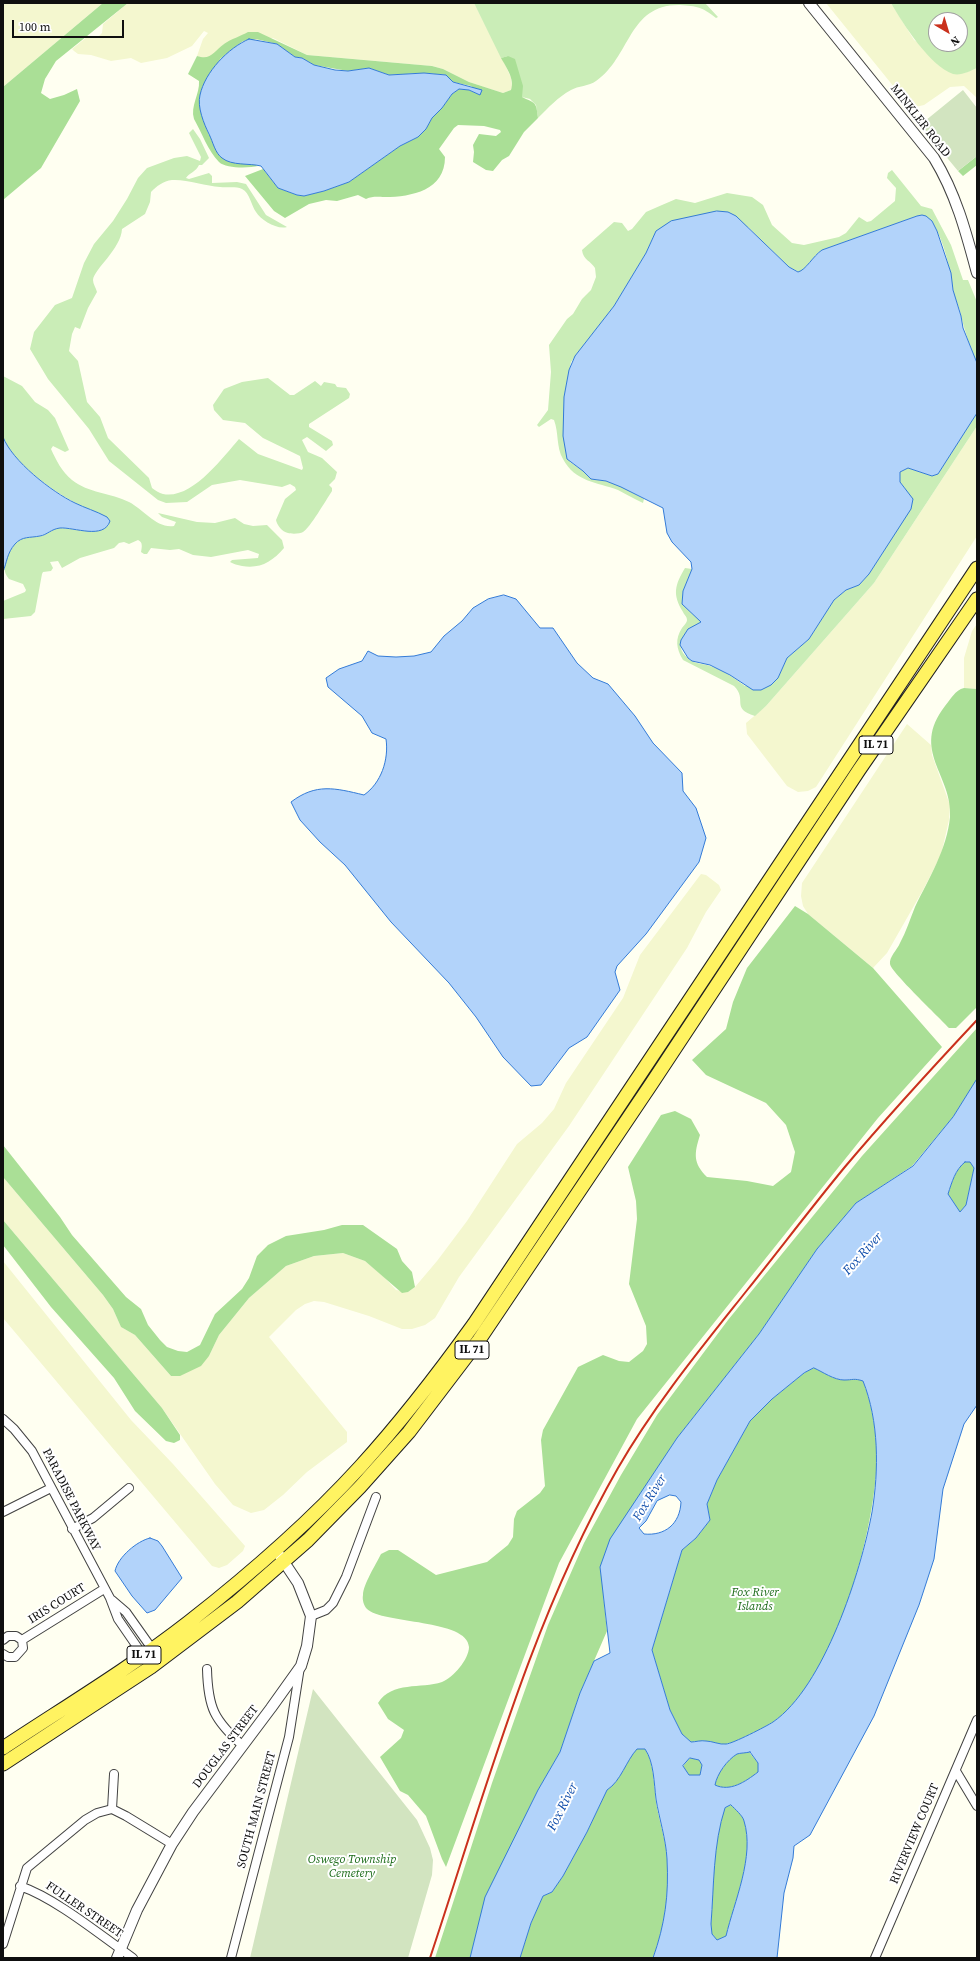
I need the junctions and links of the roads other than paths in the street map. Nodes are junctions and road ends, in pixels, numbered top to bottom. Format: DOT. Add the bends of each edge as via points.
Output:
graph roads {
  1 [pos="809,3"];
  2 [pos="977,272"];
  3 [pos="977,568"];
  4 [pos="977,599"];
  5 [pos="3,1419"];
  6 [pos="51,1488"];
  7 [pos="129,1488"];
  8 [pos="376,1497"];
  9 [pos="3,1512"];
  10 [pos="72,1529"];
  11 [pos="276,1550"];
  12 [pos="284,1561"];
  13 [pos="104,1589"];
  14 [pos="110,1598"];
  15 [pos="311,1616"];
  16 [pos="3,1640"];
  17 [pos="22,1640"];
  18 [pos="148,1652"];
  19 [pos="3,1654"];
  20 [pos="156,1664"];
  21 [pos="300,1666"];
  22 [pos="207,1669"];
  23 [pos="977,1720"];
  24 [pos="243,1746"];
  25 [pos="3,1748"];
  26 [pos="3,1764"];
  27 [pos="956,1771"];
  28 [pos="114,1774"];
  29 [pos="977,1806"];
  30 [pos="112,1809"];
  31 [pos="172,1844"];
  32 [pos="20,1886"];
  33 [pos="3,1944"];
  34 [pos="119,1954"];
  35 [pos="133,1958"];
  36 [pos="231,1958"];
  37 [pos="875,1958"];
  1 -- 2 [label="street, MINKLER ROAD" via="921,141 941,170 962,216"];
  3 -- 11 [label="main road, IL 71" via="474,1324 427,1388 360,1468"];
  4 -- 12 [label="main road, IL 71" via="859,770 473,1348 444,1388 390,1453 331,1517"];
  5 -- 6 [label="street, PARADISE PARKWAY" via="32,1451"];
  6 -- 9 [label="street"];
  6 -- 10 [label="street, PARADISE PARKWAY"];
  7 -- 10 [label="street" via="93,1518"];
  8 -- 15 [label="street" via="346,1577 333,1603 326,1610"];
  10 -- 13 [label="street, PARADISE PARKWAY"];
  11 -- 12 [label="street, DOUGLAS STREET"];
  11 -- 18 [label="main road, IL 71"];
  12 -- 15 [label="street, DOUGLAS STREET" via="298,1583"];
  12 -- 20 [label="main road, IL 71" via="237,1602"];
  13 -- 14 [label="street, PARADISE PARKWAY"];
  13 -- 17 [label="street, IRIS COURT"];
  14 -- 18 [label="street, PARADISE PARKWAY" via="126,1612"];
  14 -- 18 [label="street, PARADISE PARKWAY" via="118,1619"];
  15 -- 21 [label="street, DOUGLAS STREET" via="307,1646"];
  16 -- 17 [label="street, IRIS COURT" via="8,1636 16,1636"];
  17 -- 19 [label="street, IRIS COURT" via="23,1648 15,1657 8,1658"];
  18 -- 20 [label="street, PARADISE PARKWAY"];
  18 -- 20 [label="street, PARADISE PARKWAY"];
  18 -- 25 [label="main road, IL 71"];
  20 -- 26 [label="main road, IL 71"];
  21 -- 24 [label="street, DOUGLAS STREET"];
  21 -- 36 [label="street, SOUTH MAIN STREET" via="289,1737"];
  22 -- 24 [label="street" via="207,1692 213,1711 224,1729"];
  23 -- 27 [label="street, RIVERVIEW COURT"];
  24 -- 31 [label="street, DOUGLAS STREET"];
  27 -- 29 [label="street"];
  27 -- 37 [label="street, RIVERVIEW COURT"];
  28 -- 30 [label="street"];
  30 -- 31 [label="street"];
  30 -- 32 [label="street" via="85,1820 27,1868"];
  31 -- 34 [label="street, DOUGLAS STREET" via="136,1910"];
  32 -- 33 [label="street"];
  32 -- 34 [label="street, FULLER STREET" via="34,1891"];
  34 -- 35 [label="street, FULLER STREET"];
}
